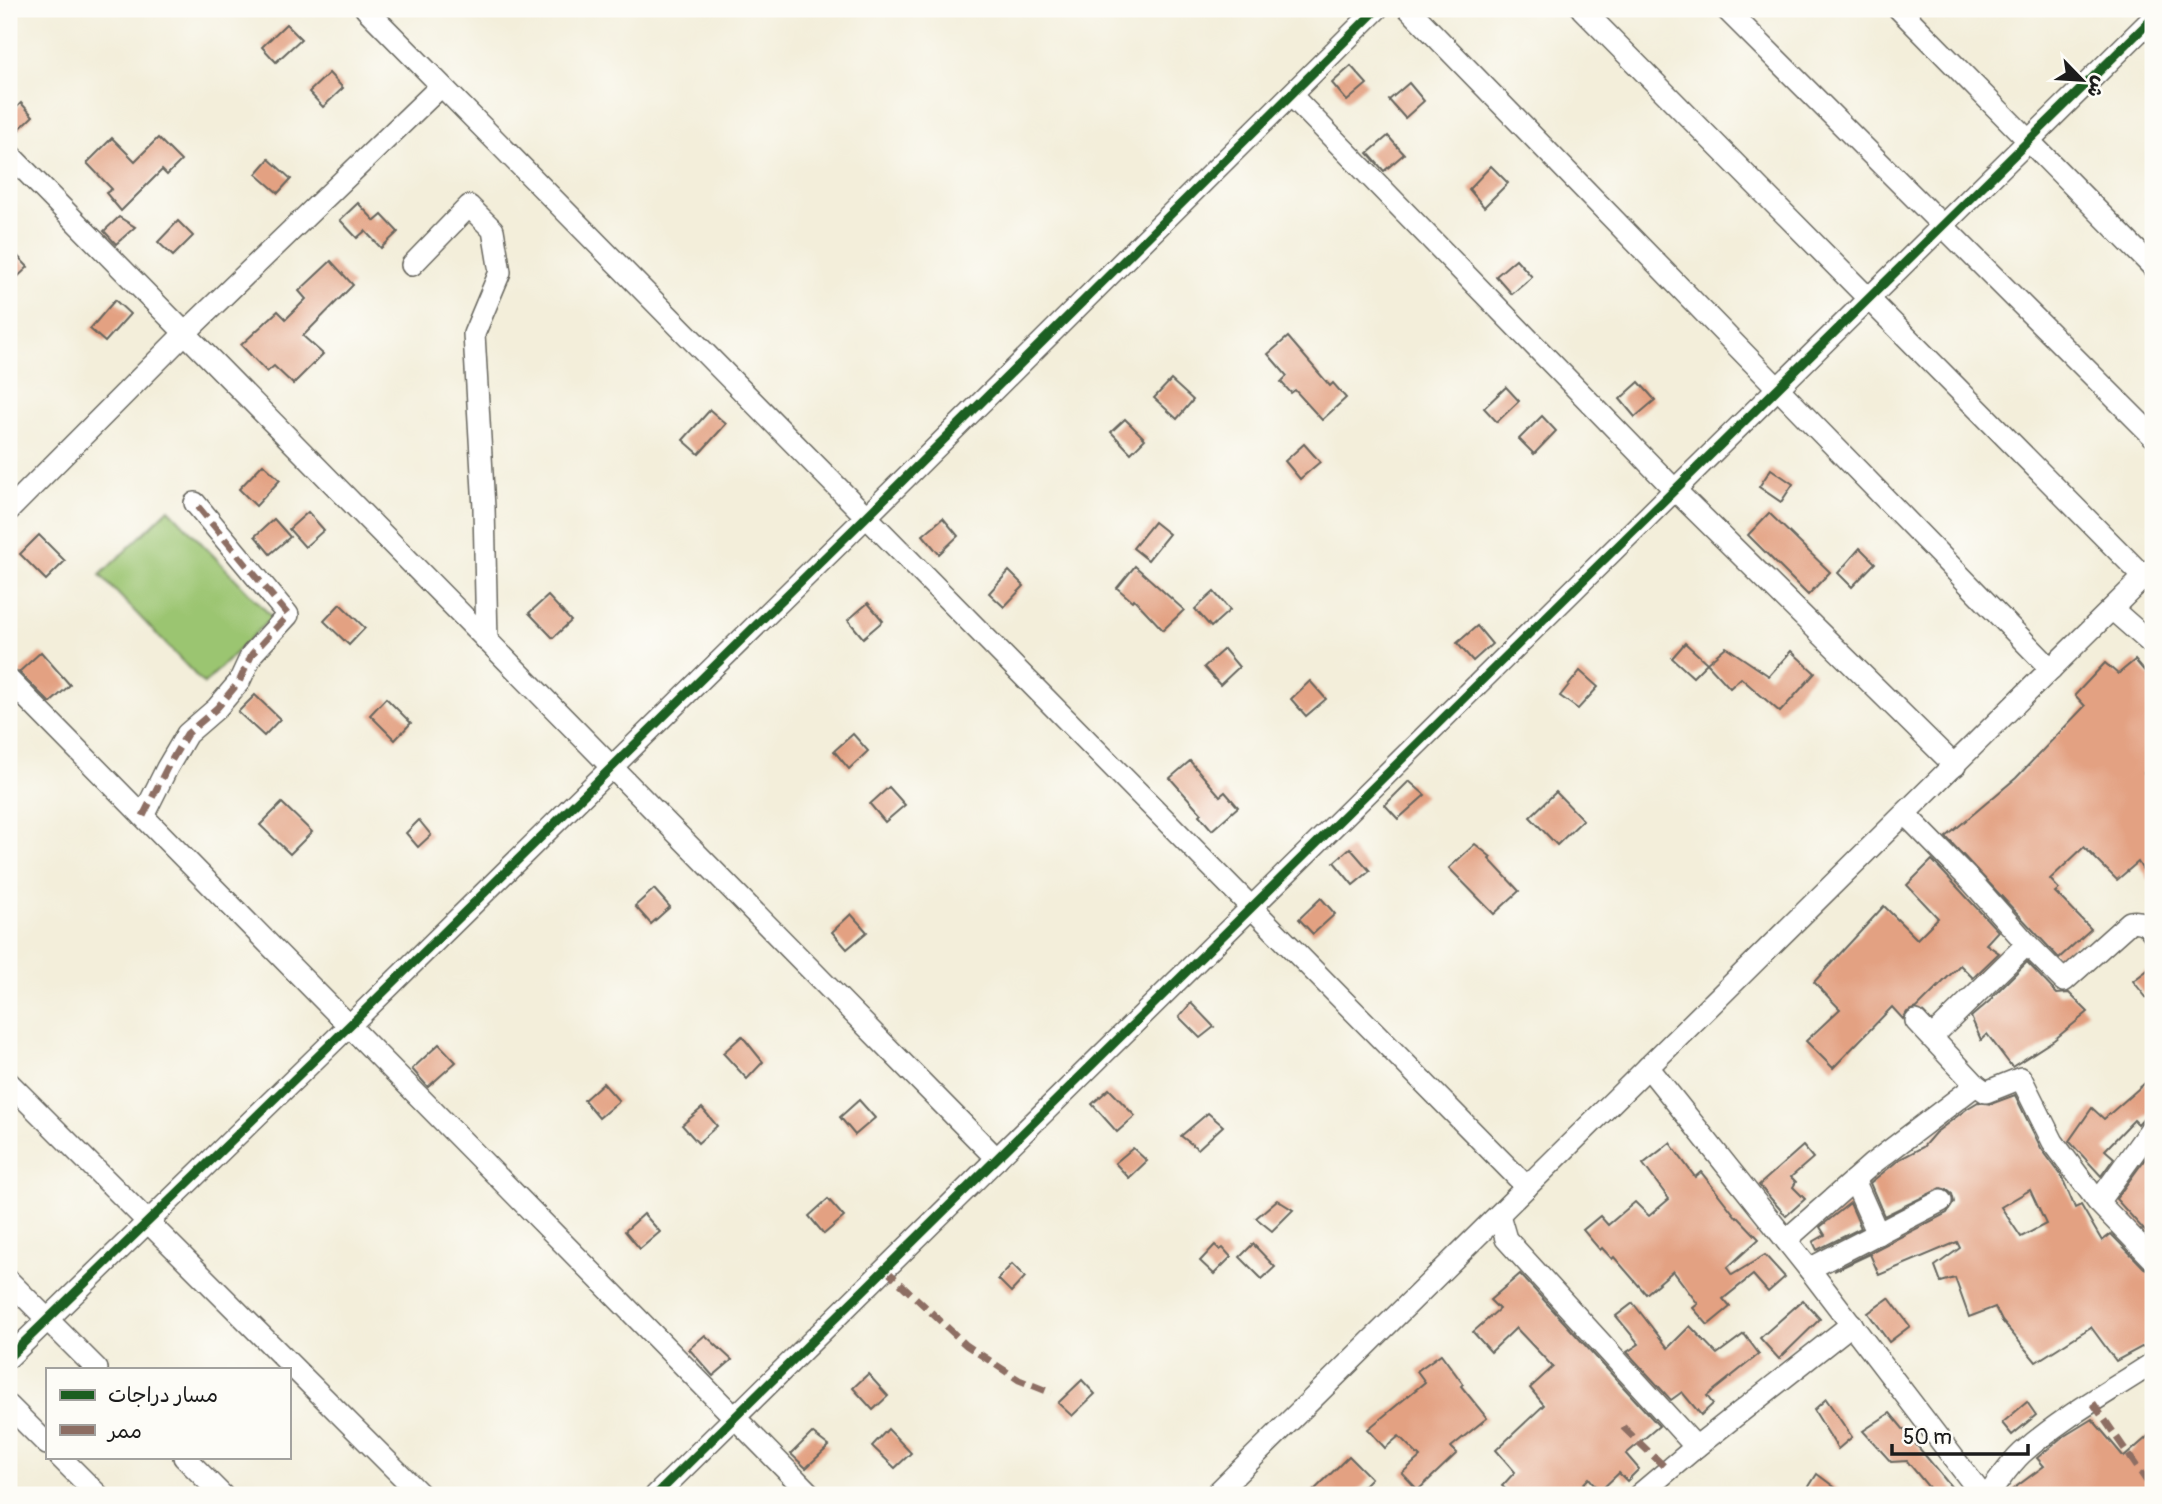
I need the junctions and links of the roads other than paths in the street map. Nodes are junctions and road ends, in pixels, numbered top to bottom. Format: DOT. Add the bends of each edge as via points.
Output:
graph roads {
  1 [pos="366,9"];
  2 [pos="1377,9"];
  3 [pos="1409,9"];
  4 [pos="1581,9"];
  5 [pos="1726,9"];
  6 [pos="1899,9"];
  7 [pos="2153,18"];
  8 [pos="441,86"];
  9 [pos="1290,94"];
  10 [pos="2029,141"];
  11 [pos="9,154"];
  12 [pos="1942,227"];
  13 [pos="412,265"];
  14 [pos="2153,267"];
  15 [pos="1869,299"];
  16 [pos="185,333"];
  17 [pos="1778,388"];
  18 [pos="2153,436"];
  19 [pos="1675,490"];
  20 [pos="195,503"];
  21 [pos="9,510"];
  22 [pos="866,517"];
  23 [pos="2149,573"];
  24 [pos="2112,609"];
  25 [pos="487,641"];
  26 [pos="2153,645"];
  27 [pos="2051,669"];
  28 [pos="9,680"];
  29 [pos="1955,766"];
  30 [pos="612,768"];
  31 [pos="1905,814"];
  32 [pos="143,816"];
  33 [pos="1251,908"];
  34 [pos="2153,933"];
  35 [pos="2027,944"];
  36 [pos="1916,1021"];
  37 [pos="349,1026"];
  38 [pos="1932,1037"];
  39 [pos="1648,1067"];
  40 [pos="9,1083"];
  41 [pos="1976,1085"];
  42 [pos="2153,1126"];
  43 [pos="997,1159"];
  44 [pos="1854,1180"];
  45 [pos="1527,1187"];
  46 [pos="1941,1201"];
  47 [pos="2098,1202"];
  48 [pos="1499,1215"];
  49 [pos="148,1219"];
  50 [pos="1878,1234"];
  51 [pos="1786,1240"];
  52 [pos="2153,1259"];
  53 [pos="1809,1269"];
  54 [pos="9,1281"];
  55 [pos="46,1319"];
  56 [pos="1852,1324"];
  57 [pos="9,1357"];
  58 [pos="2153,1363"];
  59 [pos="96,1368"];
  60 [pos="9,1406"];
  61 [pos="735,1418"];
  62 [pos="46,1443"];
  63 [pos="1696,1447"];
  64 [pos="61,1458"];
  65 [pos="185,1458"];
  66 [pos="98,1495"];
  67 [pos="222,1495"];
  68 [pos="421,1495"];
  69 [pos="656,1495"];
  70 [pos="811,1495"];
  71 [pos="1215,1495"];
  72 [pos="1639,1495"];
  73 [pos="1982,1495"];
  74 [pos="1987,1495"];
  1 -- 8 [label="street"];
  2 -- 9 [label="street"];
  3 -- 17 [label="street"];
  4 -- 15 [label="street"];
  5 -- 12 [label="street"];
  6 -- 10 [label="street"];
  7 -- 10 [label="street"];
  8 -- 16 [label="street"];
  8 -- 22 [label="street"];
  9 -- 19 [label="street"];
  9 -- 22 [label="street"];
  10 -- 12 [label="street"];
  10 -- 14 [label="street"];
  11 -- 16 [label="street"];
  12 -- 15 [label="street"];
  12 -- 18 [label="street"];
  13 -- 25 [label="street" via="469,206 494,230 500,272 474,334"];
  15 -- 17 [label="street"];
  15 -- 23 [label="street"];
  16 -- 21 [label="street"];
  16 -- 25 [label="street"];
  17 -- 19 [label="street"];
  17 -- 27 [label="street"];
  19 -- 29 [label="street"];
  19 -- 33 [label="street"];
  20 -- 32 [label="street" via="288,615 252,654 239,682 217,708 187,734"];
  22 -- 30 [label="street"];
  22 -- 33 [label="street"];
  23 -- 24 [label="street"];
  24 -- 26 [label="street"];
  24 -- 27 [label="street"];
  25 -- 30 [label="street"];
  27 -- 29 [label="street"];
  28 -- 32 [label="street"];
  29 -- 31 [label="street"];
  30 -- 37 [label="street"];
  30 -- 43 [label="street"];
  31 -- 35 [label="street"];
  31 -- 39 [label="street"];
  32 -- 37 [label="street"];
  33 -- 43 [label="street"];
  33 -- 45 [label="street"];
  34 -- 35 [label="street" via="2138,921 2130,922 2064,981"];
  35 -- 38 [label="street"];
  36 -- 38 [label="street"];
  37 -- 49 [label="street"];
  37 -- 61 [label="street"];
  38 -- 41 [label="street"];
  39 -- 45 [label="street"];
  39 -- 51 [label="street"];
  40 -- 49 [label="street"];
  41 -- 44 [label="street"];
  41 -- 47 [label="street" via="1986,1093 2021,1078 2053,1142"];
  42 -- 47 [label="street"];
  43 -- 61 [label="street"];
  44 -- 50 [label="street"];
  44 -- 51 [label="street"];
  45 -- 48 [label="street"];
  46 -- 50 [label="street"];
  47 -- 52 [label="street"];
  48 -- 63 [label="street" via="1506,1239"];
  48 -- 71 [label="street"];
  49 -- 55 [label="street"];
  49 -- 68 [label="street"];
  50 -- 53 [label="street"];
  51 -- 53 [label="street"];
  53 -- 56 [label="street"];
  54 -- 55 [label="street"];
  55 -- 57 [label="street"];
  55 -- 59 [label="street"];
  56 -- 63 [label="street"];
  56 -- 73 [label="street"];
  58 -- 74 [label="street" via="2074,1412 2021,1454"];
  60 -- 62 [label="street"];
  61 -- 69 [label="street"];
  61 -- 70 [label="street"];
  63 -- 72 [label="street"];
  64 -- 66 [label="street"];
  65 -- 67 [label="street"];
}
